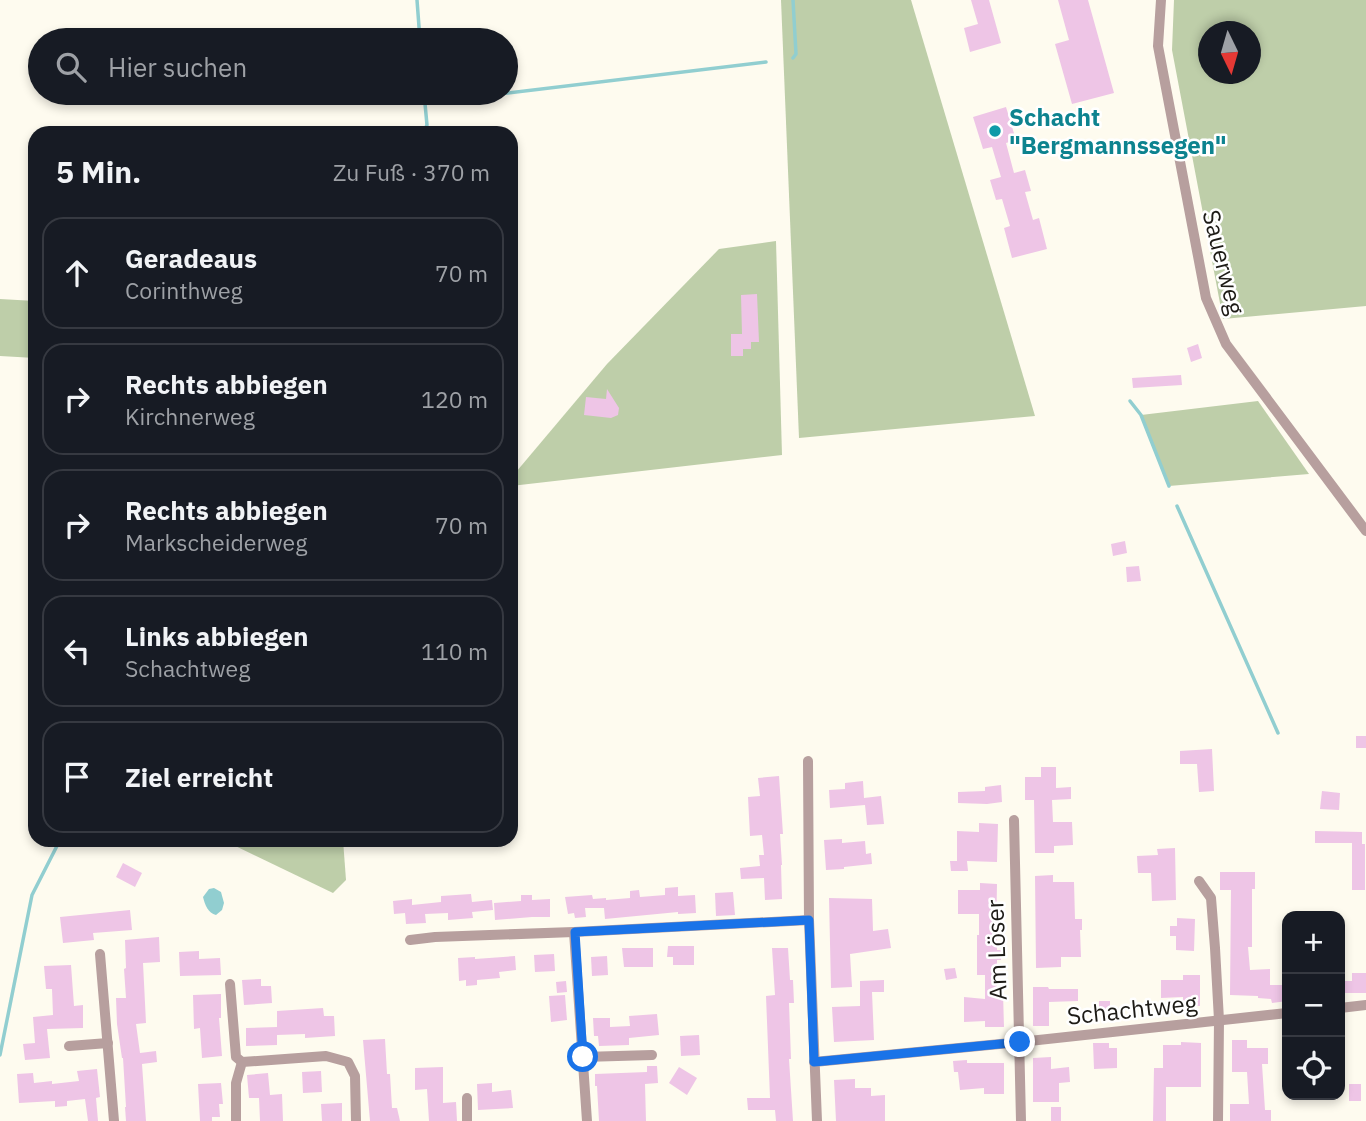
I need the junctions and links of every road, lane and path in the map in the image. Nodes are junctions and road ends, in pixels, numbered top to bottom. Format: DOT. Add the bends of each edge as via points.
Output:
graph roads {
  1 [pos="1161,0"];
  2 [pos="1366,531"];
  3 [pos="808,761"];
  4 [pos="1014,820"];
  5 [pos="1199,881"];
  6 [pos="809,920"];
  7 [pos="575,932"];
  8 [pos="410,940"];
  9 [pos="100,954"];
  10 [pos="230,984"];
  11 [pos="1366,1005"];
  12 [pos="1345,1007"];
  13 [pos="1282,1014"];
  14 [pos="1219,1020"];
  15 [pos="1020,1042"];
  16 [pos="108,1043"];
  17 [pos="69,1046"];
  18 [pos="652,1055"];
  19 [pos="583,1057"];
  20 [pos="242,1062"];
  21 [pos="814,1062"];
  22 [pos="467,1098"];
  23 [pos="114,1121"];
  24 [pos="236,1121"];
  25 [pos="356,1121"];
  26 [pos="467,1121"];
  27 [pos="587,1121"];
  28 [pos="817,1121"];
  29 [pos="1021,1121"];
  30 [pos="1219,1121"];
  1 -- 2 [label="street, Sauerweg" via="1158,46 1206,298 1226,344"];
  3 -- 6 [label="street"];
  4 -- 15 [label="street, Am Löser"];
  5 -- 14 [label="street" via="1211,898"];
  6 -- 7 [label="street"];
  6 -- 21 [label="street"];
  7 -- 8 [label="street"];
  7 -- 19 [label="street"];
  9 -- 16 [label="street"];
  10 -- 20 [label="street" via="236,1057"];
  11 -- 12 [label="street"];
  13 -- 14 [label="street, Schachtweg"];
  14 -- 15 [label="street, Schachtweg"];
  14 -- 30 [label="street"];
  15 -- 21 [label="street, Schachtweg"];
  15 -- 29 [label="street, Am Löser"];
  16 -- 17 [label="street"];
  16 -- 23 [label="street"];
  18 -- 19 [label="street"];
  19 -- 27 [label="street"];
  20 -- 24 [label="street" via="236,1083"];
  20 -- 25 [label="street" via="326,1056 348,1062 355,1076"];
  21 -- 28 [label="street"];
  22 -- 26 [label="street"];
}
